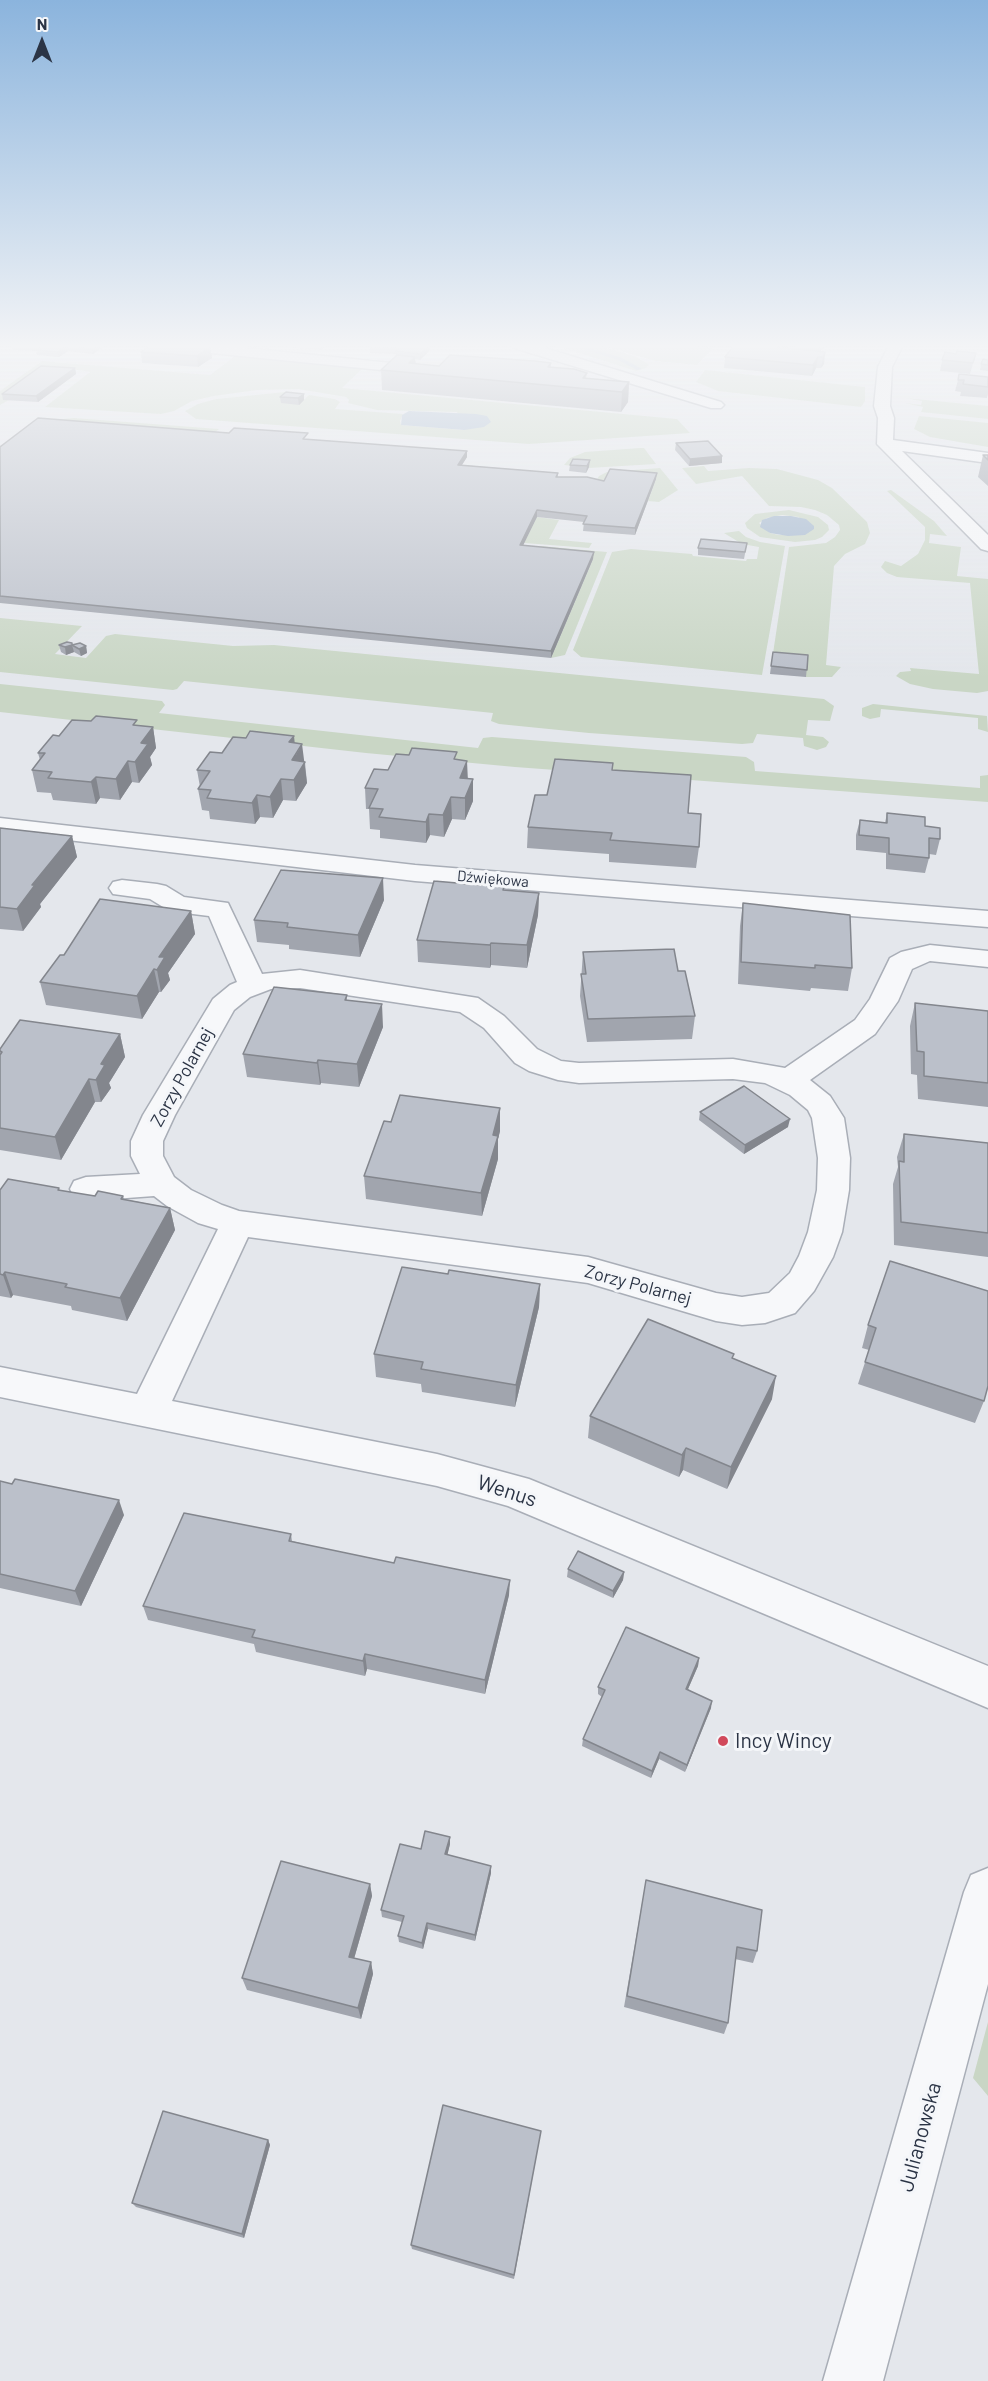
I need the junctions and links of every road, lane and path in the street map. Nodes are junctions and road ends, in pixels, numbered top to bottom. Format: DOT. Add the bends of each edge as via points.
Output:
graph roads {
  1 [pos="897,456"];
  2 [pos="988,545"];
  3 [pos="0,825"];
  4 [pos="122,888"];
  5 [pos="988,919"];
  6 [pos="988,959"];
  7 [pos="253,986"];
  8 [pos="787,1081"];
  9 [pos="161,1184"];
  10 [pos="86,1189"];
  11 [pos="238,1223"];
  12 [pos="0,1382"];
  13 [pos="148,1411"];
  14 [pos="988,1687"];
  15 [pos="988,1892"];
  16 [pos="853,2381"];
  1 -- 2 [label="street"];
  3 -- 5 [label="street, Dźwiękowa" via="415,873"];
  4 -- 7 [label="street" via="157,892 177,904 219,909"];
  6 -- 8 [label="street" via="930,953 900,964 884,1001 865,1027"];
  7 -- 8 [label="street, Zorzy Polarnej" via="300,979 468,1004 494,1022 526,1056 558,1070 579,1073 733,1069 771,1074"];
  7 -- 9 [label="street, Zorzy Polarnej" via="223,1005 159,1115 147,1141 147,1156"];
  8 -- 11 [label="street, Zorzy Polarnej" via="819,1103 828,1118 834,1158 833,1190 825,1232 802,1282 782,1303 765,1309 716,1307 588,1270"];
  9 -- 10 [label="street"];
  9 -- 11 [label="street, Zorzy Polarnej" via="210,1214"];
  11 -- 13 [label="street"];
  12 -- 13 [label="street, Wenus"];
  13 -- 14 [label="street, Wenus" via="437,1470 515,1491"];
  15 -- 16 [label="street, Julianowska"];
}
